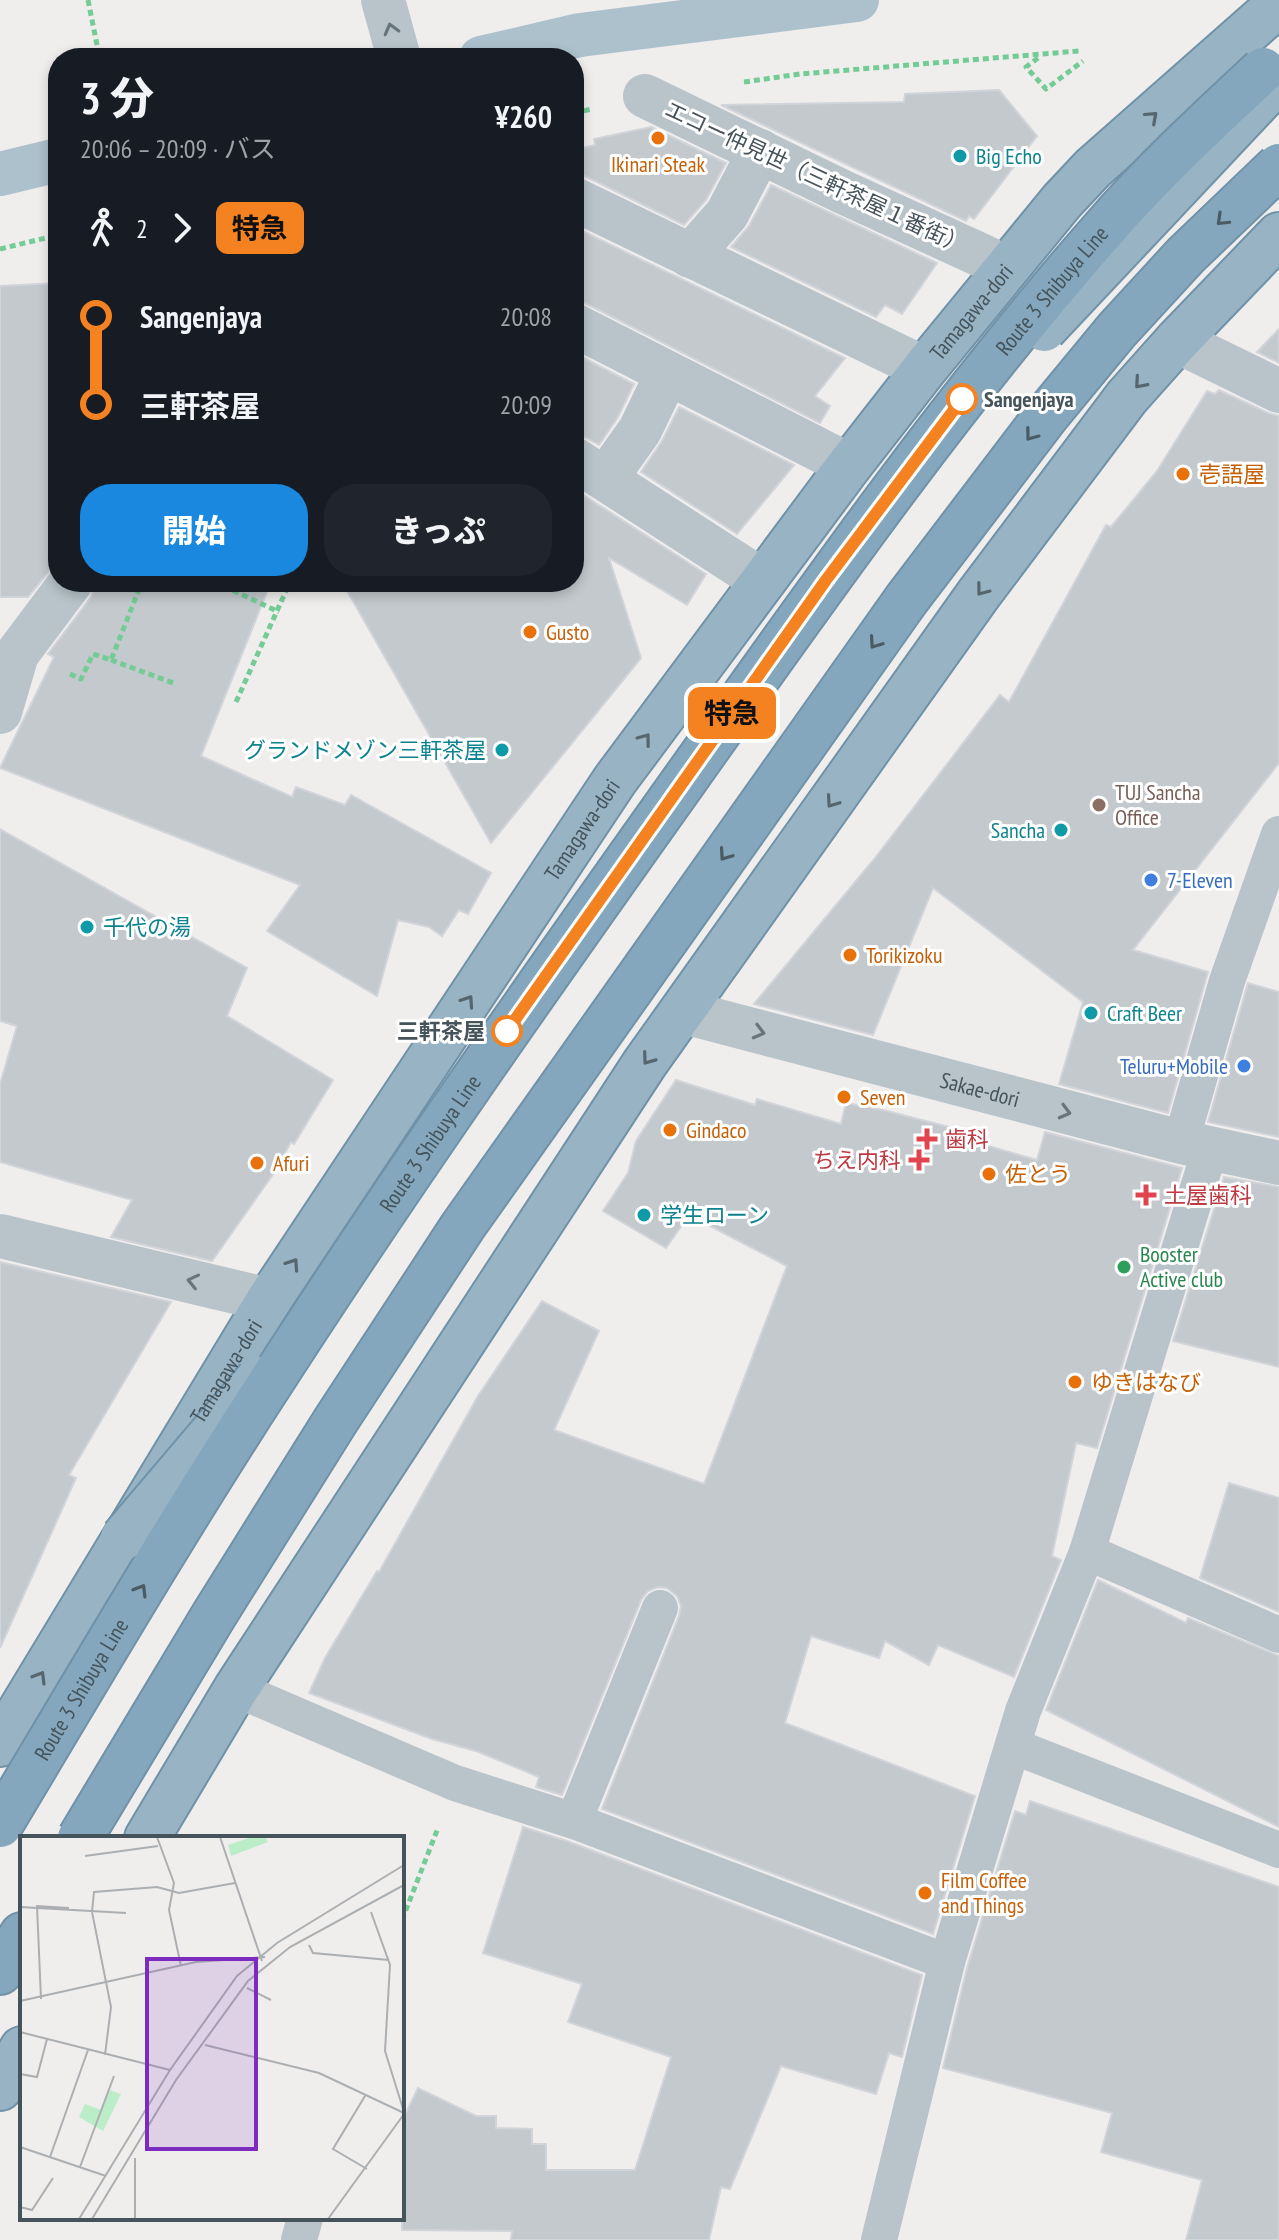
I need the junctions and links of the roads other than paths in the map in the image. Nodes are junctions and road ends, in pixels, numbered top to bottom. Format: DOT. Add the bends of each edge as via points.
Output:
graph roads {
  1 [pos="383,0"];
  2 [pos="835,1"];
  3 [pos="1279,4"];
  4 [pos="396,48"];
  5 [pos="524,48"];
  6 [pos="1279,56"];
  7 [pos="1279,81"];
  8 [pos="645,96"];
  9 [pos="760,151"];
  10 [pos="48,162"];
  11 [pos="1279,166"];
  12 [pos="0,174"];
  13 [pos="584,204"];
  14 [pos="1265,250"];
  15 [pos="690,256"];
  16 [pos="987,258"];
  17 [pos="584,330"];
  18 [pos="1177,341"];
  19 [pos="909,361"];
  20 [pos="667,374"];
  21 [pos="1279,391"];
  22 [pos="835,458"];
  23 [pos="590,468"];
  24 [pos="749,572"];
  25 [pos="64,592"];
  26 [pos="0,712"];
  27 [pos="1279,834"];
  28 [pos="684,1012"];
  29 [pos="1195,1146"];
  30 [pos="1279,1163"];
  31 [pos="0,1236"];
  32 [pos="269,1300"];
  33 [pos="123,1538"];
  34 [pos="1087,1552"];
  35 [pos="660,1608"];
  36 [pos="1279,1635"];
  37 [pos="236,1689"];
  38 [pos="0,1744"];
  39 [pos="1013,1746"];
  40 [pos="574,1821"];
  41 [pos="0,1825"];
  42 [pos="81,1836"];
  43 [pos="148,1836"];
  44 [pos="1279,1850"];
  45 [pos="20,1938"];
  46 [pos="947,1962"];
  47 [pos="0,1972"];
  48 [pos="20,2053"];
  49 [pos="0,2088"];
  50 [pos="304,2220"];
  51 [pos="299,2240"];
  52 [pos="879,2240"];
  4 -- 1 [label="street, one-way"];
  2 -- 5 [label="main road" via="580,35"];
  32 -- 3 [label="highway, Tamagawa-dori, one-way" via="615,780 926,367 1093,168"];
  41 -- 6 [label="highway, Route 3 Shibuya Line, one-way, bridge" via="160,1558 362,1244 826,580 962,399 1102,230"];
  7 -- 33 [label="highway, bridge" via="1125,241 962,430 378,1249 232,1407"];
  8 -- 9 [label="street, エコー仲見世（三軒茶屋１番街）"];
  9 -- 15 [label="street" via="727,214"];
  9 -- 16 [label="street, エコー仲見世（三軒茶屋１番街）"];
  10 -- 12 [label="main road"];
  11 -- 42 [label="highway, one-way, bridge" via="1117,330 906,600 463,1226 336,1420"];
  13 -- 15 [label="street"];
  14 -- 18 [label="highway"];
  15 -- 19 [label="street"];
  17 -- 20 [label="street"];
  18 -- 21 [label="street"];
  18 -- 28 [label="highway, one-way" via="1127,397 978,595"];
  20 -- 22 [label="street"];
  20 -- 23 [label="street" via="640,430"];
  23 -- 24 [label="street"];
  25 -- 26 [label="street" via="17,654"];
  27 -- 29 [label="lane" via="1227,981"];
  28 -- 29 [label="street, Sakae-dori, one-way"];
  28 -- 37 [label="highway, one-way" via="645,1063"];
  29 -- 30 [label="street, Sakae-dori"];
  29 -- 34 [label="lane"];
  32 -- 31 [label="street, one-way"];
  32 -- 33 [label="highway, Tamagawa-dori"];
  38 -- 33 [label="highway, Tamagawa-dori, one-way"];
  34 -- 36 [label="lane"];
  34 -- 39 [label="lane"];
  35 -- 40 [label="lane"];
  37 -- 40 [label="lane" via="455,1783"];
  37 -- 43 [label="highway"];
  39 -- 44 [label="lane"];
  39 -- 46 [label="lane"];
  40 -- 46 [label="lane"];
  45 -- 47 [label="highway"];
  46 -- 52 [label="lane"];
  48 -- 49 [label="highway"];
  50 -- 51 [label="lane"];
}
